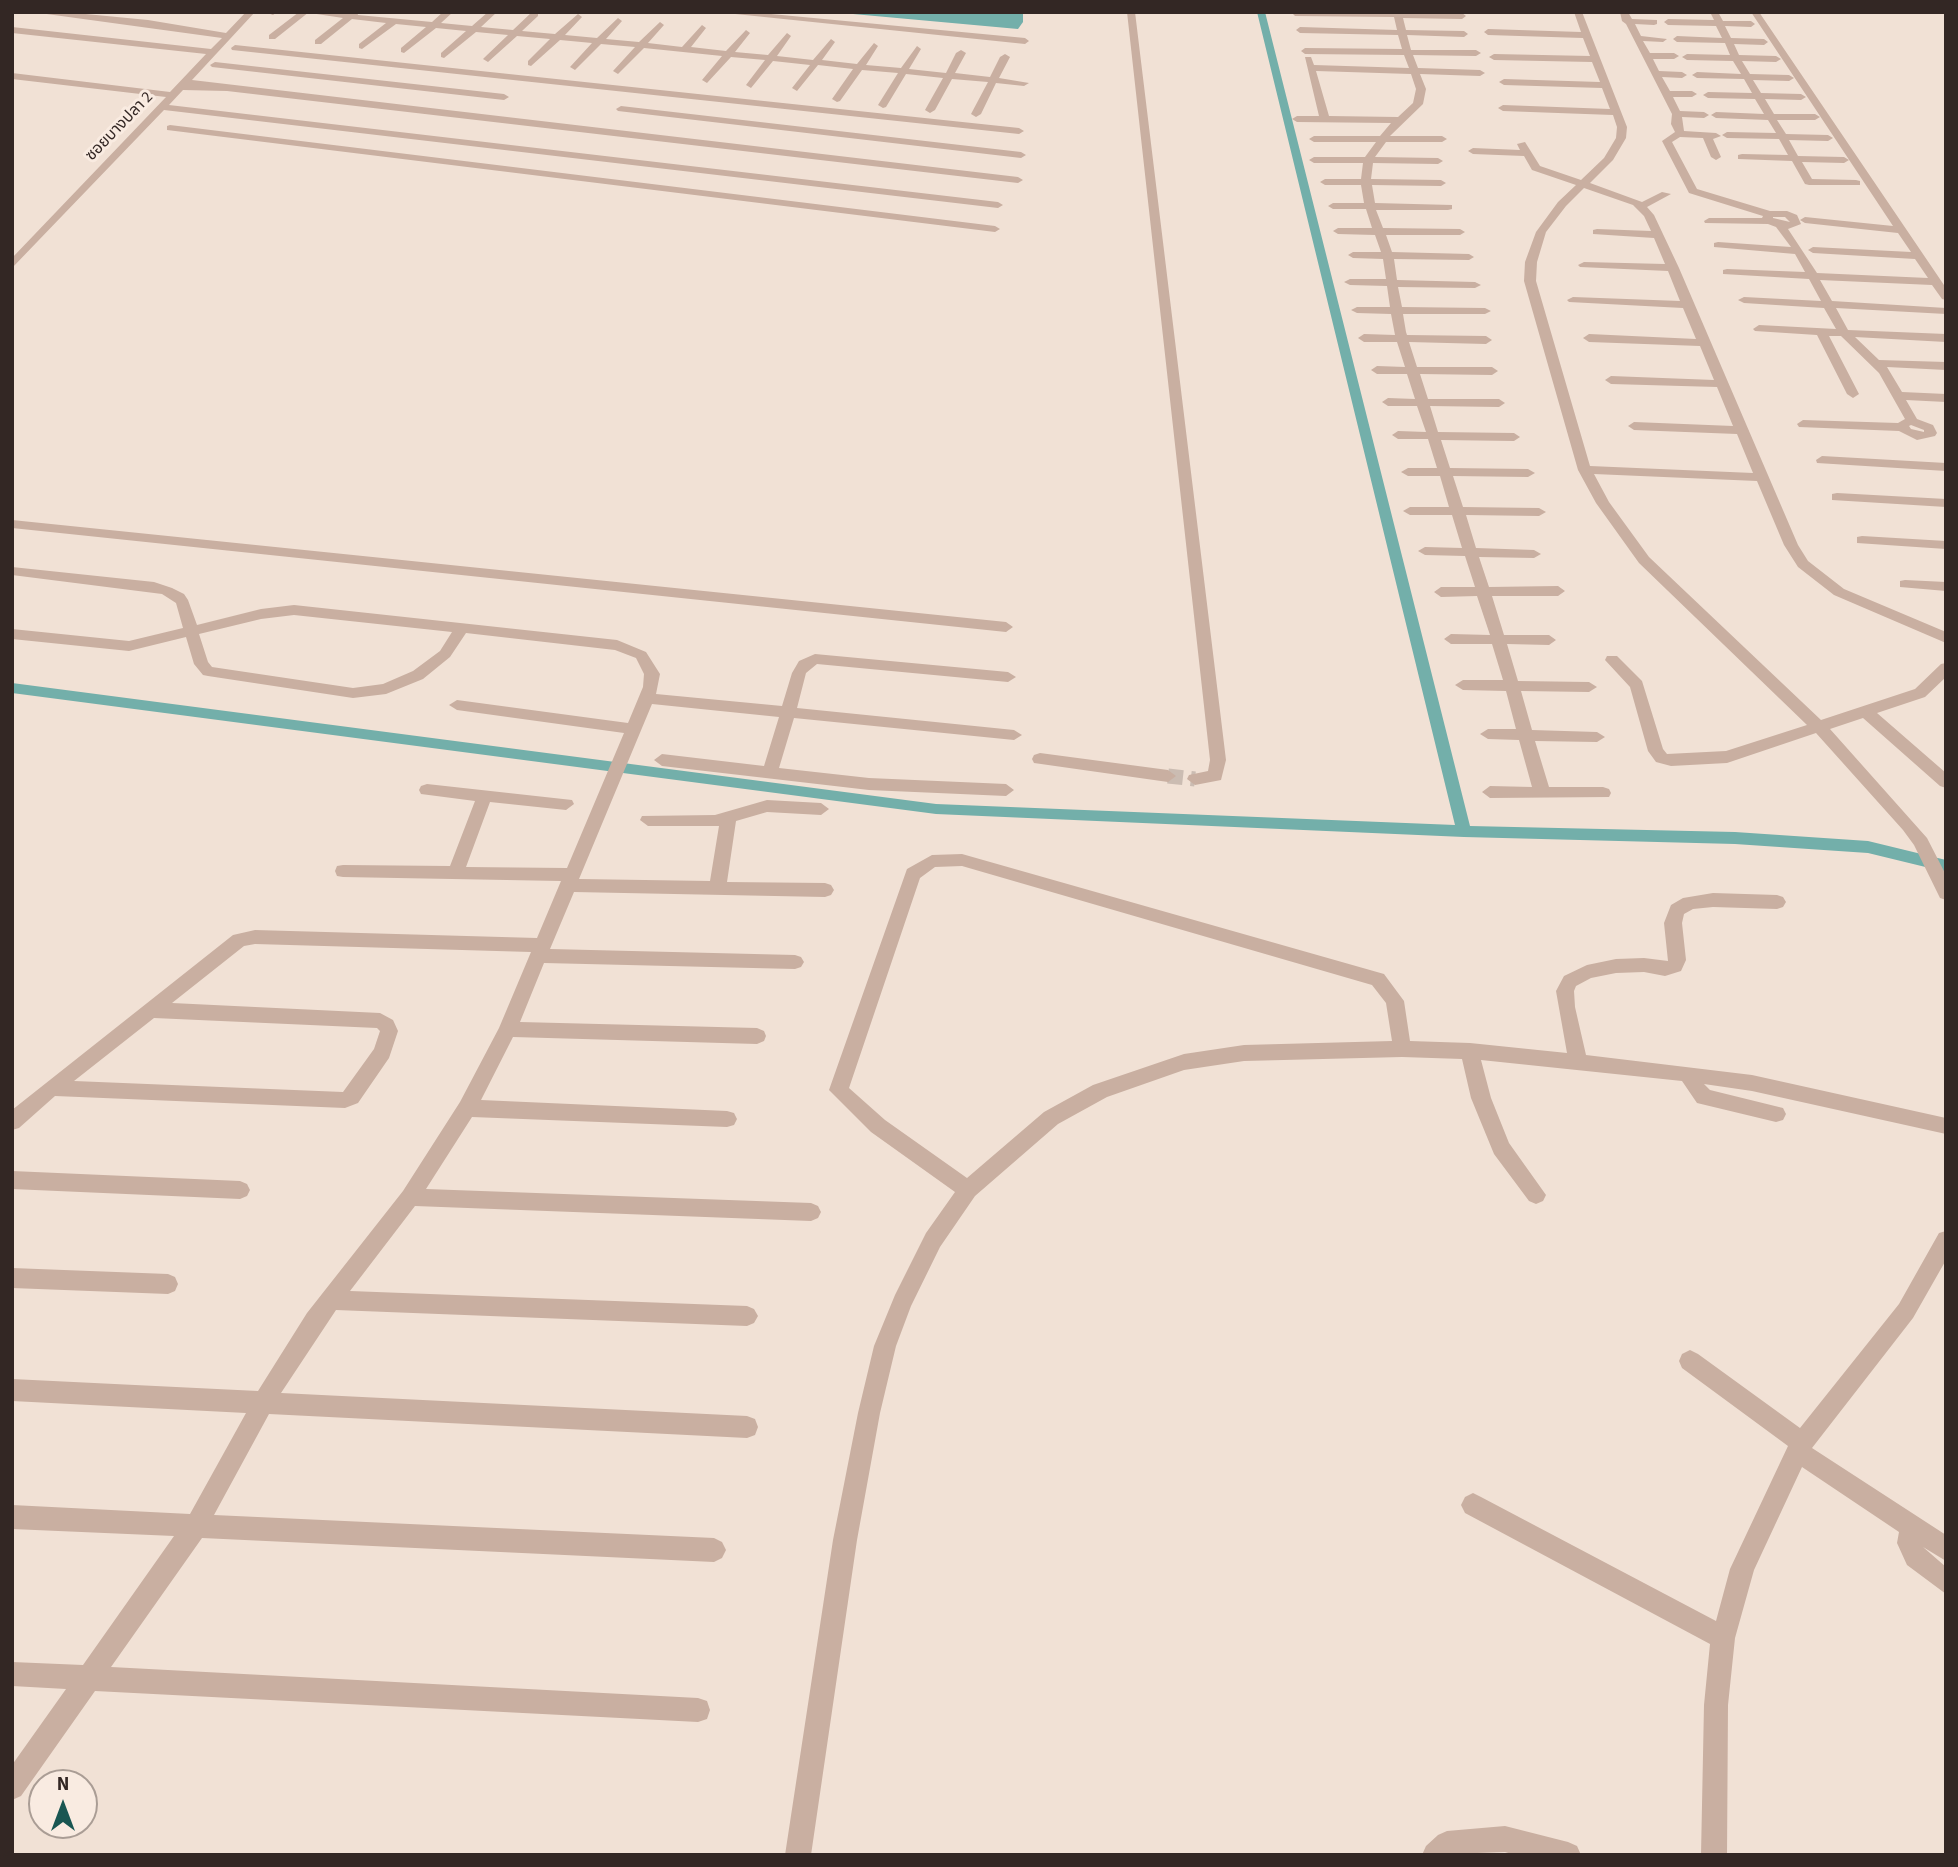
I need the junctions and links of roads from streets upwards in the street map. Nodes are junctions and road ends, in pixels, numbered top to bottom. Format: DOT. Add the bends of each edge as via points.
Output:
graph roads {
  1 [pos="36,12"];
  2 [pos="251,12"];
  3 [pos="404,12"];
  4 [pos="449,12"];
  5 [pos="493,12"];
  6 [pos="712,12"];
  7 [pos="720,12"];
  8 [pos="1131,12"];
  9 [pos="1571,12"];
  10 [pos="1578,12"];
  11 [pos="1714,12"];
  12 [pos="1755,12"];
  13 [pos="283,13"];
  14 [pos="308,13"];
  15 [pos="1294,13"];
  16 [pos="1397,13"];
  17 [pos="535,14"];
  18 [pos="575,14"];
  19 [pos="353,15"];
  20 [pos="751,15"];
  21 [pos="619,16"];
  22 [pos="1462,16"];
  23 [pos="1625,16"];
  24 [pos="661,19"];
  25 [pos="796,19"];
  26 [pos="392,22"];
  27 [pos="1654,22"];
  28 [pos="1668,22"];
  29 [pos="836,23"];
  30 [pos="1720,23"];
  31 [pos="1751,24"];
  32 [pos="433,26"];
  33 [pos="878,27"];
  34 [pos="12,30"];
  35 [pos="473,30"];
  36 [pos="1300,30"];
  37 [pos="923,31"];
  38 [pos="1402,32"];
  39 [pos="1488,32"];
  40 [pos="514,34"];
  41 [pos="1464,34"];
  42 [pos="966,35"];
  43 [pos="1586,35"];
  44 [pos="229,36"];
  45 [pos="272,37"];
  46 [pos="556,38"];
  47 [pos="1636,38"];
  48 [pos="1009,39"];
  49 [pos="1663,39"];
  50 [pos="1677,39"];
  51 [pos="1727,40"];
  52 [pos="1025,41"];
  53 [pos="318,42"];
  54 [pos="599,42"];
  55 [pos="1764,42"];
  56 [pos="362,46"];
  57 [pos="641,46"];
  58 [pos="235,48"];
  59 [pos="404,50"];
  60 [pos="684,50"];
  61 [pos="1305,51"];
  62 [pos="1407,51"];
  63 [pos="213,52"];
  64 [pos="1476,53"];
  65 [pos="728,54"];
  66 [pos="444,55"];
  67 [pos="1646,56"];
  68 [pos="1674,56"];
  69 [pos="1494,57"];
  70 [pos="1688,57"];
  71 [pos="324,58"];
  72 [pos="488,58"];
  73 [pos="771,58"];
  74 [pos="1736,58"];
  75 [pos="1596,59"];
  76 [pos="1776,60"];
  77 [pos="531,63"];
  78 [pos="816,63"];
  79 [pos="215,65"];
  80 [pos="575,67"];
  81 [pos="860,67"];
  82 [pos="1310,68"];
  83 [pos="618,71"];
  84 [pos="903,71"];
  85 [pos="1415,71"];
  86 [pos="457,72"];
  87 [pos="1480,73"];
  88 [pos="1656,74"];
  89 [pos="302,75"];
  90 [pos="1682,75"];
  91 [pos="1698,75"];
  92 [pos="12,76"];
  93 [pos="949,76"];
  94 [pos="1747,77"];
  95 [pos="1789,78"];
  96 [pos="707,80"];
  97 [pos="993,80"];
  98 [pos="1504,82"];
  99 [pos="1024,83"];
  100 [pos="751,85"];
  101 [pos="1605,85"];
  102 [pos="180,88"];
  103 [pos="797,89"];
  104 [pos="436,90"];
  105 [pos="639,90"];
  106 [pos="1665,94"];
  107 [pos="1692,94"];
  108 [pos="277,95"];
  109 [pos="1708,95"];
  110 [pos="1758,96"];
  111 [pos="504,97"];
  112 [pos="1801,97"];
  113 [pos="837,99"];
  114 [pos="267,102"];
  115 [pos="883,105"];
  116 [pos="780,106"];
  117 [pos="162,107"];
  118 [pos="1503,108"];
  119 [pos="257,109"];
  120 [pos="930,110"];
  121 [pos="1616,112"];
  122 [pos="976,114"];
  123 [pos="1677,114"];
  124 [pos="1704,115"];
  125 [pos="1716,115"];
  126 [pos="248,116"];
  127 [pos="1770,117"];
  128 [pos="1815,117"];
  129 [pos="1297,119"];
  130 [pos="1325,119"];
  131 [pos="1401,120"];
  132 [pos="399,122"];
  133 [pos="958,125"];
  134 [pos="170,128"];
  135 [pos="1019,131"];
  136 [pos="600,132"];
  137 [pos="1679,134"];
  138 [pos="223,135"];
  139 [pos="1716,135"];
  140 [pos="1783,137"];
  141 [pos="1828,138"];
  142 [pos="1314,139"];
  143 [pos="1384,139"];
  144 [pos="1442,139"];
  145 [pos="946,146"];
  146 [pos="746,149"];
  147 [pos="1473,151"];
  148 [pos="364,152"];
  149 [pos="1021,155"];
  150 [pos="1716,157"];
  151 [pos="1742,157"];
  152 [pos="1796,159"];
  153 [pos="1314,160"];
  154 [pos="1368,160"];
  155 [pos="1844,160"];
  156 [pos="1438,161"];
  157 [pos="559,176"];
  158 [pos="1018,180"];
  159 [pos="1325,182"];
  160 [pos="1366,182"];
  161 [pos="925,183"];
  162 [pos="1441,183"];
  163 [pos="1856,183"];
  164 [pos="1584,184"];
  165 [pos="1665,194"];
  166 [pos="712,195"];
  167 [pos="998,205"];
  168 [pos="1333,206"];
  169 [pos="1370,206"];
  170 [pos="1641,206"];
  171 [pos="1448,207"];
  172 [pos="905,218"];
  173 [pos="1773,220"];
  174 [pos="1805,220"];
  175 [pos="1709,222"];
  176 [pos="995,229"];
  177 [pos="1898,230"];
  178 [pos="1338,231"];
  179 [pos="1380,232"];
  180 [pos="1460,232"];
  181 [pos="1597,232"];
  182 [pos="1658,235"];
  183 [pos="1718,245"];
  184 [pos="1813,250"];
  185 [pos="1799,251"];
  186 [pos="1353,255"];
  187 [pos="1388,256"];
  188 [pos="1917,256"];
  189 [pos="1469,257"];
  190 [pos="12,265"];
  191 [pos="1584,265"];
  192 [pos="1673,268"];
  193 [pos="1727,272"];
  194 [pos="1811,275"];
  195 [pos="1350,282"];
  196 [pos="1936,282"];
  197 [pos="1394,283"];
  198 [pos="1475,285"];
  199 [pos="1946,297"];
  200 [pos="1573,300"];
  201 [pos="1744,300"];
  202 [pos="1826,303"];
  203 [pos="1689,305"];
  204 [pos="1357,310"];
  205 [pos="1394,310"];
  206 [pos="1485,311"];
  207 [pos="1946,311"];
  208 [pos="1759,328"];
  209 [pos="1821,332"];
  210 [pos="1844,333"];
  211 [pos="1364,338"];
  212 [pos="1589,338"];
  213 [pos="1946,338"];
  214 [pos="1402,339"];
  215 [pos="1486,340"];
  216 [pos="1706,343"];
  217 [pos="1876,363"];
  218 [pos="1946,366"];
  219 [pos="1377,370"];
  220 [pos="1413,370"];
  221 [pos="1492,372"];
  222 [pos="1612,380"];
  223 [pos="1724,384"];
  224 [pos="1853,394"];
  225 [pos="1898,396"];
  226 [pos="1946,398"];
  227 [pos="1388,402"];
  228 [pos="1423,402"];
  229 [pos="1499,403"];
  230 [pos="1803,424"];
  231 [pos="1907,424"];
  232 [pos="1634,426"];
  233 [pos="1743,430"];
  234 [pos="1946,433"];
  235 [pos="1398,435"];
  236 [pos="1434,436"];
  237 [pos="1514,437"];
  238 [pos="1936,454"];
  239 [pos="1822,460"];
  240 [pos="1585,470"];
  241 [pos="1408,472"];
  242 [pos="1446,472"];
  243 [pos="1528,473"];
  244 [pos="1762,477"];
  245 [pos="1837,497"];
  246 [pos="1946,503"];
  247 [pos="1409,511"];
  248 [pos="1458,511"];
  249 [pos="1539,512"];
  250 [pos="12,524"];
  251 [pos="1862,540"];
  252 [pos="1946,545"];
  253 [pos="1425,551"];
  254 [pos="1471,552"];
  255 [pos="1534,554"];
  256 [pos="12,571"];
  257 [pos="1905,584"];
  258 [pos="1946,587"];
  259 [pos="1558,591"];
  260 [pos="1441,592"];
  261 [pos="1483,593"];
  262 [pos="1006,627"];
  263 [pos="12,634"];
  264 [pos="458,634"];
  265 [pos="193,635"];
  266 [pos="1498,638"];
  267 [pos="1946,638"];
  268 [pos="1451,639"];
  269 [pos="1549,640"];
  270 [pos="12,645"];
  271 [pos="1612,660"];
  272 [pos="1946,668"];
  273 [pos="1008,677"];
  274 [pos="1463,685"];
  275 [pos="1511,686"];
  276 [pos="1589,687"];
  277 [pos="647,698"];
  278 [pos="457,705"];
  279 [pos="1865,711"];
  280 [pos="788,712"];
  281 [pos="1817,727"];
  282 [pos="634,729"];
  283 [pos="1488,734"];
  284 [pos="1014,735"];
  285 [pos="1525,735"];
  286 [pos="1597,737"];
  287 [pos="1040,759"];
  288 [pos="662,760"];
  289 [pos="770,773"];
  290 [pos="1168,776"];
  291 [pos="1195,779"];
  292 [pos="1946,782"];
  293 [pos="427,790"];
  294 [pos="1006,790"];
  295 [pos="1490,792"];
  296 [pos="1542,792"];
  297 [pos="1603,793"];
  298 [pos="485,795"];
  299 [pos="565,804"];
  300 [pos="821,809"];
  301 [pos="728,818"];
  302 [pos="648,820"];
  303 [pos="343,871"];
  304 [pos="456,872"];
  305 [pos="570,880"];
  306 [pos="718,888"];
  307 [pos="825,890"];
  308 [pos="1946,893"];
  309 [pos="1777,902"];
  310 [pos="541,950"];
  311 [pos="795,962"];
  312 [pos="153,1010"];
  313 [pos="508,1029"];
  314 [pos="757,1036"];
  315 [pos="1402,1049"];
  316 [pos="1470,1051"];
  317 [pos="1578,1062"];
  318 [pos="1688,1074"];
  319 [pos="51,1088"];
  320 [pos="467,1108"];
  321 [pos="1776,1114"];
  322 [pos="727,1118"];
  323 [pos="12,1122"];
  324 [pos="1946,1126"];
  325 [pos="12,1180"];
  326 [pos="240,1190"];
  327 [pos="968,1190"];
  328 [pos="1536,1195"];
  329 [pos="410,1197"];
  330 [pos="811,1212"];
  331 [pos="1946,1240"];
  332 [pos="12,1278"];
  333 [pos="168,1284"];
  334 [pos="331,1300"];
  335 [pos="747,1316"];
  336 [pos="1690,1361"];
  337 [pos="12,1391"];
  338 [pos="262,1404"];
  339 [pos="747,1427"];
  340 [pos="1800,1447"];
  341 [pos="1474,1505"];
  342 [pos="12,1517"];
  343 [pos="195,1527"];
  344 [pos="1912,1527"];
  345 [pos="1946,1549"];
  346 [pos="714,1550"];
  347 [pos="1946,1581"];
  348 [pos="1723,1638"];
  349 [pos="12,1674"];
  350 [pos="88,1679"];
  351 [pos="698,1710"];
  352 [pos="12,1787"];
  353 [pos="798,1855"];
  354 [pos="1435,1855"];
  355 [pos="1568,1855"];
  356 [pos="1714,1855"];
  1 -- 44 [label="street"];
  2 -- 44 [label="street, ซอยบางปลา 2"];
  3 -- 26 [label="street"];
  4 -- 32 [label="street"];
  5 -- 35 [label="street"];
  6 -- 60 [label="street"];
  7 -- 20 [label="street"];
  8 -- 291 [label="street" via="1218,760 1215,776"];
  9 -- 10 [label="street"];
  10 -- 43 [label="street"];
  11 -- 30 [label="street"];
  12 -- 177 [label="street"];
  13 -- 14 [label="street"];
  14 -- 19 [label="street"];
  14 -- 45 [label="street"];
  15 -- 16 [label="street"];
  15 -- 36 [label="street"];
  16 -- 22 [label="street"];
  16 -- 38 [label="street"];
  17 -- 40 [label="street"];
  18 -- 46 [label="street"];
  19 -- 26 [label="street"];
  19 -- 53 [label="street"];
  20 -- 25 [label="street"];
  20 -- 65 [label="street"];
  21 -- 54 [label="street"];
  23 -- 27 [label="street"];
  23 -- 47 [label="street"];
  24 -- 57 [label="street"];
  25 -- 29 [label="street"];
  25 -- 73 [label="street"];
  26 -- 32 [label="street"];
  26 -- 56 [label="street"];
  28 -- 30 [label="street"];
  29 -- 33 [label="street"];
  29 -- 78 [label="street"];
  30 -- 31 [label="street"];
  30 -- 51 [label="street"];
  32 -- 35 [label="street"];
  32 -- 59 [label="street"];
  33 -- 37 [label="street"];
  33 -- 81 [label="street"];
  34 -- 63 [label="street"];
  35 -- 40 [label="street"];
  35 -- 66 [label="street"];
  36 -- 38 [label="street"];
  36 -- 61 [label="street"];
  37 -- 42 [label="street"];
  37 -- 84 [label="street"];
  38 -- 41 [label="street"];
  38 -- 62 [label="street"];
  39 -- 43 [label="street"];
  40 -- 46 [label="street"];
  40 -- 72 [label="street"];
  42 -- 48 [label="street"];
  42 -- 93 [label="street"];
  43 -- 75 [label="street"];
  44 -- 63 [label="street, ซอยบางปลา 2"];
  46 -- 54 [label="street"];
  46 -- 77 [label="street"];
  47 -- 49 [label="street"];
  47 -- 67 [label="street"];
  48 -- 52 [label="street"];
  48 -- 97 [label="street"];
  50 -- 51 [label="street"];
  51 -- 55 [label="street"];
  51 -- 74 [label="street"];
  54 -- 57 [label="street"];
  54 -- 80 [label="street"];
  57 -- 60 [label="street"];
  57 -- 83 [label="street"];
  58 -- 71 [label="street"];
  60 -- 65 [label="street"];
  61 -- 62 [label="street"];
  61 -- 82 [label="street"];
  62 -- 64 [label="street"];
  62 -- 85 [label="street"];
  63 -- 102 [label="street, ซอยบางปลา 2"];
  65 -- 73 [label="street"];
  65 -- 96 [label="street"];
  67 -- 68 [label="street"];
  67 -- 88 [label="street"];
  69 -- 75 [label="street"];
  70 -- 74 [label="street"];
  71 -- 86 [label="street"];
  71 -- 89 [label="street"];
  73 -- 78 [label="street"];
  73 -- 100 [label="street"];
  74 -- 76 [label="street"];
  74 -- 94 [label="street"];
  75 -- 101 [label="street"];
  78 -- 81 [label="street"];
  78 -- 103 [label="street"];
  79 -- 89 [label="street"];
  81 -- 84 [label="street"];
  81 -- 113 [label="street"];
  82 -- 85 [label="street"];
  82 -- 130 [label="street"];
  84 -- 93 [label="street"];
  84 -- 115 [label="street"];
  85 -- 87 [label="street"];
  85 -- 131 [label="street" via="1420,100"];
  86 -- 104 [label="street"];
  86 -- 105 [label="street"];
  88 -- 90 [label="street"];
  88 -- 106 [label="street"];
  89 -- 104 [label="street"];
  89 -- 108 [label="street"];
  91 -- 94 [label="street"];
  92 -- 102 [label="street"];
  93 -- 97 [label="street"];
  93 -- 120 [label="street"];
  94 -- 95 [label="street"];
  94 -- 110 [label="street"];
  97 -- 99 [label="street"];
  97 -- 122 [label="street"];
  98 -- 101 [label="street"];
  101 -- 121 [label="street"];
  102 -- 108 [label="street"];
  102 -- 117 [label="street, ซอยบางปลา 2"];
  104 -- 111 [label="street"];
  104 -- 132 [label="street"];
  105 -- 116 [label="street"];
  105 -- 136 [label="street"];
  106 -- 107 [label="street"];
  106 -- 123 [label="street"];
  108 -- 114 [label="street"];
  108 -- 132 [label="street"];
  109 -- 110 [label="street"];
  110 -- 112 [label="street"];
  110 -- 127 [label="street"];
  116 -- 133 [label="street"];
  116 -- 146 [label="street"];
  117 -- 126 [label="street"];
  117 -- 190 [label="street, ซอยบางปลา 2"];
  118 -- 121 [label="street"];
  119 -- 126 [label="street"];
  121 -- 164 [label="street" via="1621,138"];
  123 -- 124 [label="street"];
  123 -- 137 [label="street"];
  125 -- 127 [label="street"];
  126 -- 132 [label="street"];
  126 -- 138 [label="street"];
  127 -- 128 [label="street"];
  127 -- 140 [label="street"];
  129 -- 130 [label="street"];
  130 -- 131 [label="street"];
  131 -- 143 [label="street"];
  132 -- 136 [label="street"];
  132 -- 136 [label="street"];
  132 -- 148 [label="street"];
  133 -- 135 [label="street"];
  133 -- 145 [label="street"];
  134 -- 138 [label="street"];
  136 -- 146 [label="street"];
  136 -- 146 [label="street"];
  136 -- 146 [label="street"];
  136 -- 157 [label="street"];
  137 -- 139 [label="street"];
  137 -- 173 [label="street" via="1668,141 1687,183 1698,195"];
  138 -- 148 [label="street"];
  139 -- 140 [label="street"];
  139 -- 150 [label="street"];
  140 -- 141 [label="street"];
  140 -- 152 [label="street"];
  142 -- 143 [label="street"];
  143 -- 144 [label="street"];
  143 -- 154 [label="street"];
  145 -- 146 [label="street"];
  145 -- 149 [label="street"];
  145 -- 161 [label="street"];
  146 -- 161 [label="street"];
  146 -- 161 [label="street"];
  146 -- 166 [label="street"];
  147 -- 164 [label="street" via="1524,148 1535,168"];
  148 -- 157 [label="street"];
  151 -- 152 [label="street"];
  152 -- 155 [label="street"];
  152 -- 163 [label="street" via="1808,182"];
  153 -- 154 [label="street"];
  154 -- 156 [label="street"];
  154 -- 160 [label="street"];
  157 -- 166 [label="street"];
  158 -- 161 [label="street"];
  159 -- 160 [label="street"];
  160 -- 162 [label="street"];
  160 -- 169 [label="street"];
  161 -- 167 [label="street"];
  161 -- 172 [label="street"];
  164 -- 170 [label="street"];
  164 -- 240 [label="street" via="1541,232 1530,281"];
  165 -- 170 [label="street"];
  166 -- 172 [label="street"];
  168 -- 169 [label="street"];
  169 -- 171 [label="street"];
  169 -- 179 [label="street"];
  170 -- 182 [label="street"];
  172 -- 176 [label="street"];
  173 -- 175 [label="street"];
  173 -- 185 [label="street"];
  174 -- 177 [label="street"];
  177 -- 188 [label="street"];
  178 -- 179 [label="street"];
  179 -- 180 [label="street"];
  179 -- 187 [label="street"];
  181 -- 182 [label="street"];
  182 -- 192 [label="street"];
  183 -- 185 [label="street"];
  184 -- 188 [label="street"];
  185 -- 194 [label="street"];
  186 -- 187 [label="street"];
  187 -- 189 [label="street"];
  187 -- 197 [label="street"];
  188 -- 196 [label="street"];
  191 -- 192 [label="street"];
  192 -- 203 [label="street"];
  193 -- 194 [label="street"];
  194 -- 196 [label="street"];
  194 -- 202 [label="street"];
  195 -- 197 [label="street"];
  196 -- 199 [label="street"];
  197 -- 198 [label="street"];
  197 -- 205 [label="street"];
  200 -- 203 [label="street"];
  201 -- 202 [label="street"];
  202 -- 207 [label="street"];
  202 -- 210 [label="street"];
  203 -- 216 [label="street"];
  204 -- 205 [label="street"];
  205 -- 206 [label="street"];
  205 -- 214 [label="street"];
  208 -- 209 [label="street"];
  209 -- 210 [label="street"];
  209 -- 224 [label="street"];
  210 -- 213 [label="street"];
  210 -- 217 [label="street"];
  211 -- 214 [label="street"];
  212 -- 216 [label="street"];
  214 -- 215 [label="street"];
  214 -- 220 [label="street"];
  216 -- 223 [label="street"];
  217 -- 218 [label="street"];
  217 -- 225 [label="street"];
  219 -- 220 [label="street"];
  220 -- 221 [label="street"];
  220 -- 228 [label="street"];
  222 -- 223 [label="street"];
  223 -- 233 [label="street"];
  225 -- 226 [label="street"];
  225 -- 231 [label="street"];
  227 -- 228 [label="street"];
  228 -- 229 [label="street"];
  228 -- 236 [label="street"];
  230 -- 231 [label="street"];
  231 -- 238 [label="street" via="1929,428"];
  232 -- 233 [label="street"];
  233 -- 244 [label="street"];
  234 -- 238 [label="street"];
  235 -- 236 [label="street"];
  236 -- 237 [label="street"];
  236 -- 242 [label="street"];
  238 -- 239 [label="street"];
  240 -- 244 [label="street"];
  240 -- 281 [label="street" via="1644,560"];
  241 -- 242 [label="street"];
  242 -- 243 [label="street"];
  242 -- 248 [label="street"];
  244 -- 267 [label="street" via="1803,564 1839,592"];
  245 -- 246 [label="street"];
  247 -- 248 [label="street"];
  248 -- 249 [label="street"];
  248 -- 254 [label="street"];
  250 -- 262 [label="street"];
  251 -- 252 [label="street"];
  253 -- 254 [label="street"];
  254 -- 255 [label="street"];
  254 -- 261 [label="street"];
  256 -- 265 [label="street" via="167,591 183,603"];
  257 -- 258 [label="street"];
  259 -- 261 [label="street"];
  260 -- 261 [label="street"];
  261 -- 266 [label="street"];
  263 -- 265 [label="street" via="118,646"];
  264 -- 265 [label="street" via="282,620"];
  264 -- 265 [label="street" via="445,654 418,675 366,693 208,671"];
  264 -- 277 [label="street" via="646,661 652,674"];
  265 -- 270 [label="street" via="145,653 112,657"];
  266 -- 268 [label="street"];
  266 -- 269 [label="street"];
  266 -- 275 [label="street"];
  271 -- 281 [label="street" via="1637,685 1662,758 1714,760"];
  272 -- 279 [label="street" via="1920,693"];
  273 -- 280 [label="street" via="815,659 799,673"];
  274 -- 275 [label="street"];
  275 -- 276 [label="street"];
  275 -- 285 [label="street"];
  277 -- 280 [label="street"];
  277 -- 282 [label="street"];
  278 -- 282 [label="street"];
  279 -- 281 [label="street"];
  279 -- 292 [label="street"];
  280 -- 284 [label="street"];
  280 -- 289 [label="street"];
  281 -- 308 [label="street" via="1921,842"];
  282 -- 305 [label="street"];
  283 -- 285 [label="street"];
  285 -- 286 [label="street"];
  285 -- 296 [label="street"];
  287 -- 290 [label="street"];
  288 -- 289 [label="street"];
  289 -- 294 [label="street" via="869,784"];
  293 -- 298 [label="street"];
  295 -- 296 [label="street"];
  296 -- 297 [label="street"];
  298 -- 299 [label="street"];
  298 -- 304 [label="street"];
  300 -- 301 [label="street" via="767,806"];
  301 -- 302 [label="street"];
  301 -- 306 [label="street"];
  303 -- 304 [label="street"];
  304 -- 305 [label="street"];
  305 -- 306 [label="street"];
  305 -- 310 [label="street"];
  306 -- 307 [label="street"];
  309 -- 317 [label="street" via="1689,903 1677,910 1673,923 1675,967 1616,966 1570,981 1566,1007"];
  310 -- 311 [label="street"];
  310 -- 312 [label="street" via="247,938 225,948"];
  310 -- 313 [label="street"];
  312 -- 319 [label="street"];
  312 -- 319 [label="street" via="380,1021 388,1031 382,1052 345,1100"];
  313 -- 314 [label="street"];
  313 -- 320 [label="street"];
  315 -- 316 [label="street"];
  315 -- 327 [label="street" via="1255,1052 1184,1062 1100,1091 1051,1118"];
  315 -- 327 [label="street" via="1395,1001 1378,979 962,860 932,861 913,874 839,1090 878,1126"];
  316 -- 317 [label="street"];
  316 -- 328 [label="street" via="1489,1122"];
  317 -- 318 [label="street"];
  318 -- 321 [label="street" via="1704,1097"];
  318 -- 324 [label="street" via="1752,1083"];
  319 -- 323 [label="street"];
  320 -- 322 [label="street"];
  320 -- 329 [label="street"];
  325 -- 326 [label="street"];
  327 -- 353 [label="street" via="933,1240 885,1346 845,1540"];
  329 -- 330 [label="street"];
  329 -- 334 [label="street"];
  331 -- 340 [label="street" via="1906,1311"];
  332 -- 333 [label="street"];
  334 -- 335 [label="street"];
  334 -- 338 [label="street"];
  336 -- 340 [label="street"];
  337 -- 338 [label="street"];
  338 -- 339 [label="street"];
  338 -- 343 [label="street"];
  340 -- 344 [label="street"];
  340 -- 348 [label="street" via="1742,1569"];
  341 -- 348 [label="street"];
  342 -- 343 [label="street"];
  343 -- 346 [label="street"];
  343 -- 350 [label="street"];
  344 -- 345 [label="street"];
  344 -- 347 [label="street" via="1909,1543 1916,1557"];
  348 -- 356 [label="street" via="1716,1705"];
  349 -- 350 [label="street"];
  350 -- 351 [label="street"];
  350 -- 352 [label="street"];
  354 -- 355 [label="street" via="1447,1844 1505,1839"];
}
